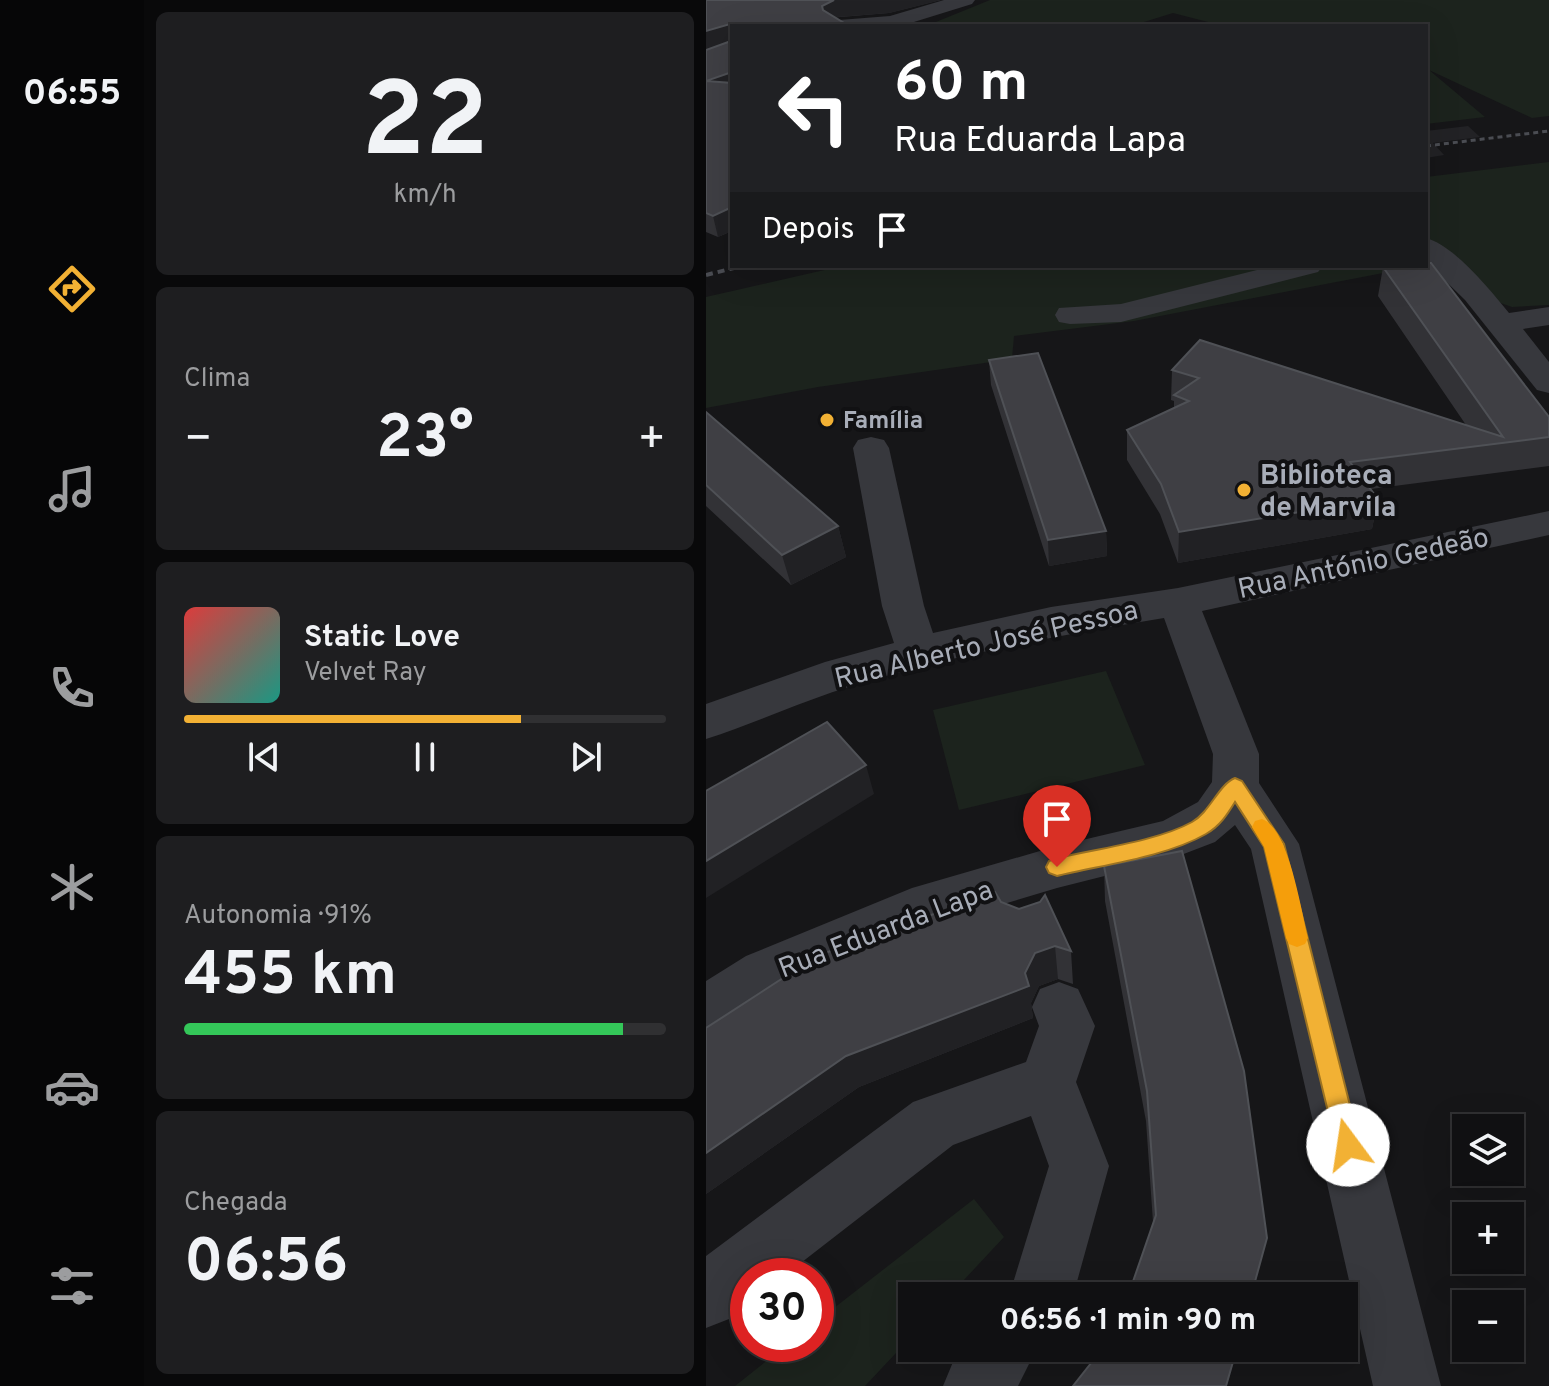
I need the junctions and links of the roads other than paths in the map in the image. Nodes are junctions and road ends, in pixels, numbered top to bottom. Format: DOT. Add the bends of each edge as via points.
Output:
graph roads {
  1 [pos="915,0"];
  2 [pos="965,0"];
  3 [pos="943,9"];
  4 [pos="894,24"];
  5 [pos="1428,249"];
  6 [pos="1300,268"];
  7 [pos="1070,315"];
  8 [pos="1549,316"];
  9 [pos="1502,323"];
  10 [pos="1549,383"];
  11 [pos="871,448"];
  12 [pos="1549,523"];
  13 [pos="1178,602"];
  14 [pos="918,652"];
  15 [pos="706,722"];
  16 [pos="1235,786"];
  17 [pos="1059,1007"];
  18 [pos="706,1012"];
  19 [pos="1047,1082"];
  20 [pos="1045,1282"];
  21 [pos="706,1296"];
  22 [pos="994,1362"];
  23 [pos="977,1386"];
  24 [pos="1407,1386"];
  1 -- 3 [label="street"];
  2 -- 3 [label="street"];
  3 -- 4 [label="street"];
  5 -- 9 [label="street"];
  6 -- 7 [label="street" via="1135,310"];
  8 -- 9 [label="street"];
  9 -- 10 [label="street"];
  11 -- 14 [label="street" via="903,606"];
  12 -- 13 [label="street, Rua António Gedeão"];
  13 -- 14 [label="street, Rua Alberto José Pessoa" via="1051,622"];
  13 -- 16 [label="street" via="1236,754"];
  14 -- 15 [label="street, Rua Alberto José Pessoa" via="840,673"];
  16 -- 18 [label="street, Rua Eduarda Lapa" via="1215,816 1198,828 1018,899 930,904 765,973"];
  16 -- 24 [label="street" via="1274,844"];
  17 -- 19 [label="street" via="1067,1026"];
  19 -- 20 [label="street" via="1079,1166"];
  19 -- 21 [label="street" via="934,1123"];
  22 -- 23 [label="street"];
}
